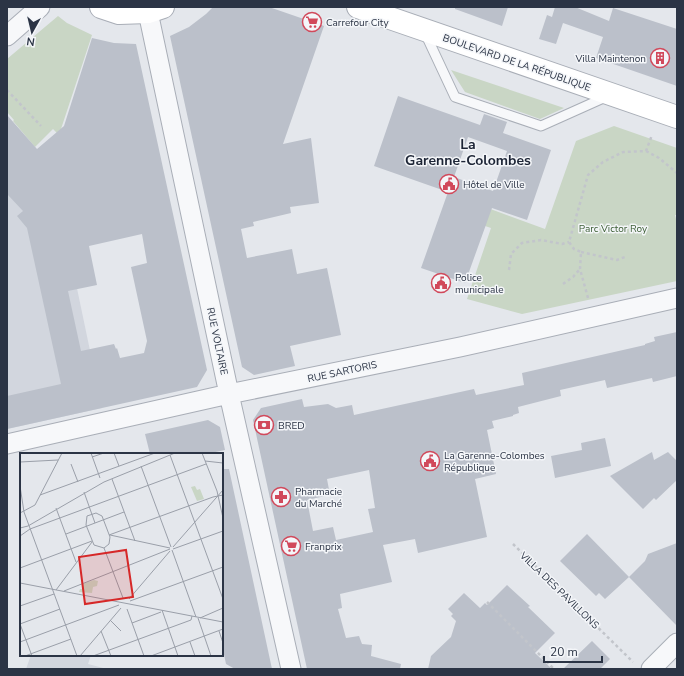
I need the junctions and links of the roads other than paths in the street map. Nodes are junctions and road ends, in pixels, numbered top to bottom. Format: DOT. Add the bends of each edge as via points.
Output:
graph roads {
  1 [pos="40,7"];
  2 [pos="101,7"];
  3 [pos="358,7"];
  4 [pos="156,9"];
  5 [pos="424,30"];
  6 [pos="7,36"];
  7 [pos="612,95"];
  8 [pos="677,117"];
  9 [pos="677,298"];
  10 [pos="229,394"];
  11 [pos="7,444"];
  12 [pos="677,643"];
  13 [pos="643,666"];
  14 [pos="291,669"];
  1 -- 6 [label="street"];
  2 -- 4 [label="main road" via="119,13"];
  3 -- 5 [label="main road, BOULEVARD DE LA RÉPUBLIQUE"];
  4 -- 10 [label="street, RUE VOLTAIRE"];
  5 -- 7 [label="main road, BOULEVARD DE LA RÉPUBLIQUE"];
  5 -- 7 [label="lane" via="455,98 541,126"];
  7 -- 8 [label="main road, BOULEVARD DE LA RÉPUBLIQUE"];
  9 -- 10 [label="street, RUE SARTORIS" via="460,347"];
  10 -- 11 [label="street, RUE SARTORIS"];
  10 -- 14 [label="street, RUE VOLTAIRE"];
  12 -- 13 [label="street"];
}
